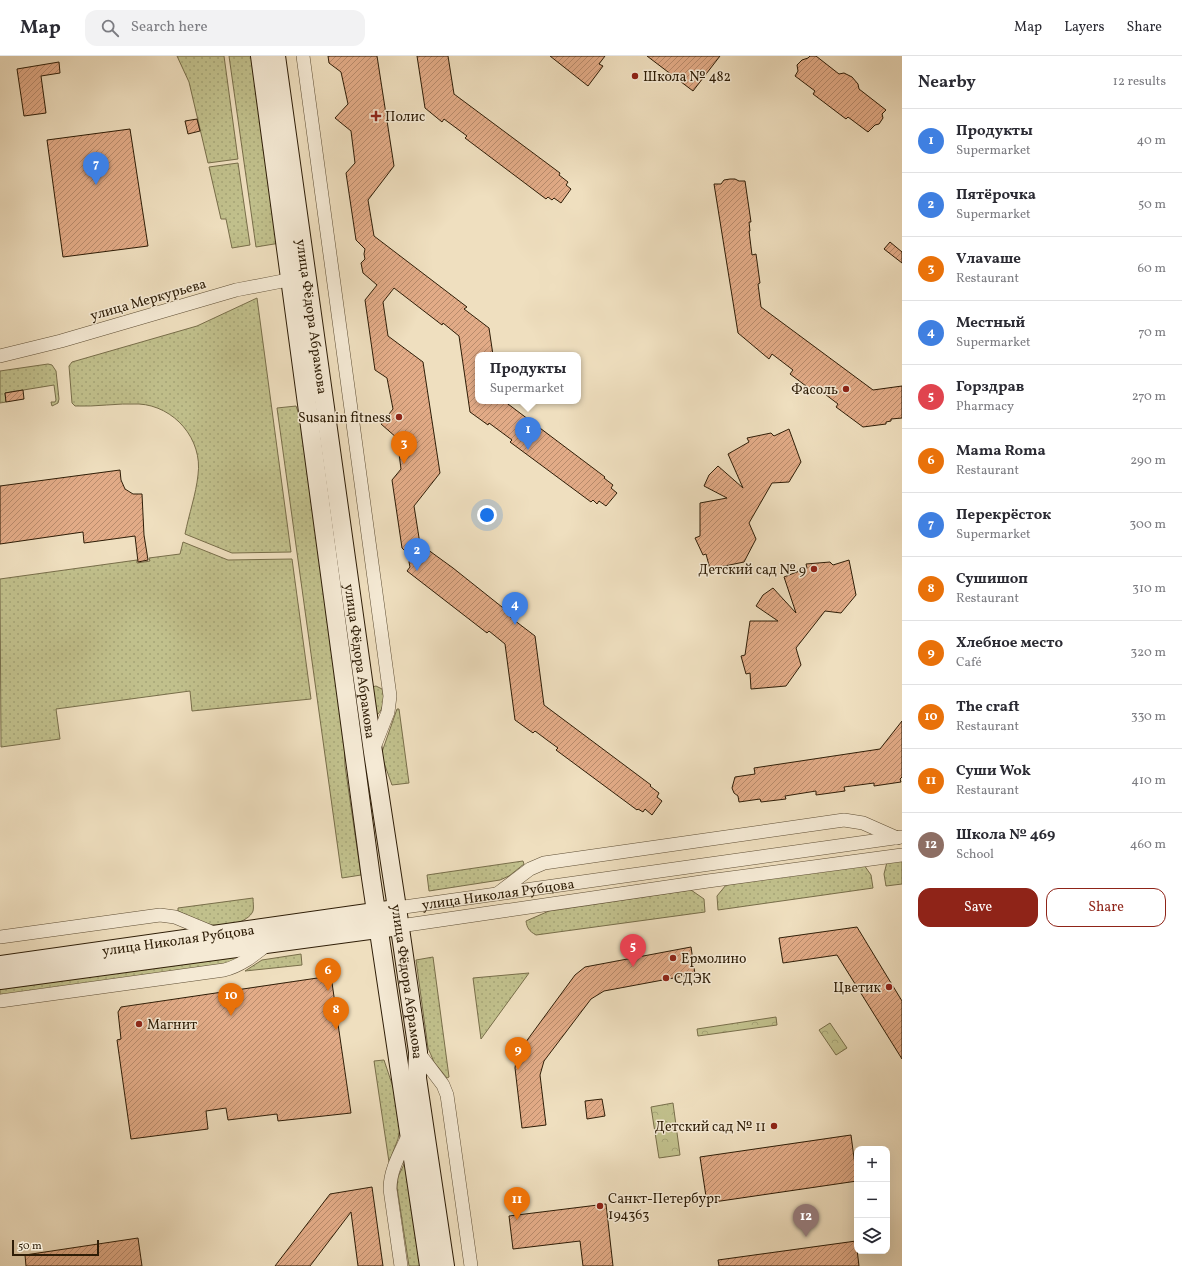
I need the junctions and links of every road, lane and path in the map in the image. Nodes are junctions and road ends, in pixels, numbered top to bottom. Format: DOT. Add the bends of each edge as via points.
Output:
graph roads {
  1 [pos="260,56"];
  2 [pos="276,56"];
  3 [pos="303,56"];
  4 [pos="299,278"];
  5 [pos="0,356"];
  6 [pos="373,752"];
  7 [pos="899,837"];
  8 [pos="902,855"];
  9 [pos="496,895"];
  10 [pos="399,917"];
  11 [pos="378,920"];
  12 [pos="216,934"];
  13 [pos="0,937"];
  14 [pos="268,944"];
  15 [pos="0,964"];
  16 [pos="0,980"];
  17 [pos="0,1001"];
  18 [pos="418,1052"];
  19 [pos="409,1134"];
  20 [pos="401,1266"];
  21 [pos="429,1266"];
  22 [pos="445,1266"];
  23 [pos="471,1266"];
  1 -- 4 [label="street, улица Фёдора Абрамова"];
  2 -- 4 [label="street, улица Фёдора Абрамова"];
  3 -- 6 [label="street" via="390,696 388,712"];
  4 -- 5 [label="street, улица Меркурьева" via="236,290"];
  4 -- 6 [label="street, улица Фёдора Абрамова"];
  4 -- 11 [label="street, улица Фёдора Абрамова" via="367,848"];
  6 -- 10 [label="street, улица Фёдора Абрамова"];
  7 -- 9 [label="street, улица Николая Рубцова"];
  7 -- 9 [label="street" via="863,823 844,820 544,863 530,869"];
  8 -- 10 [label="street, улица Николая Рубцова" via="716,880"];
  9 -- 10 [label="street, улица Николая Рубцова"];
  10 -- 11 [label="street, улица Николая Рубцова"];
  10 -- 18 [label="street, улица Фёдора Абрамова"];
  11 -- 12 [label="street, улица Николая Рубцова"];
  11 -- 14 [label="street, улица Николая Рубцова"];
  11 -- 19 [label="street, улица Фёдора Абрамова"];
  12 -- 13 [label="street" via="175,917 160,915"];
  12 -- 15 [label="street, улица Николая Рубцова"];
  14 -- 16 [label="street, улица Николая Рубцова"];
  14 -- 17 [label="street" via="244,962 224,970"];
  18 -- 22 [label="street, улица Фёдора Абрамова" via="418,1078"];
  18 -- 23 [label="street" via="443,1084 447,1095"];
  19 -- 20 [label="street" via="390,1180"];
  19 -- 21 [label="street, улица Фёдора Абрамова"];
}
